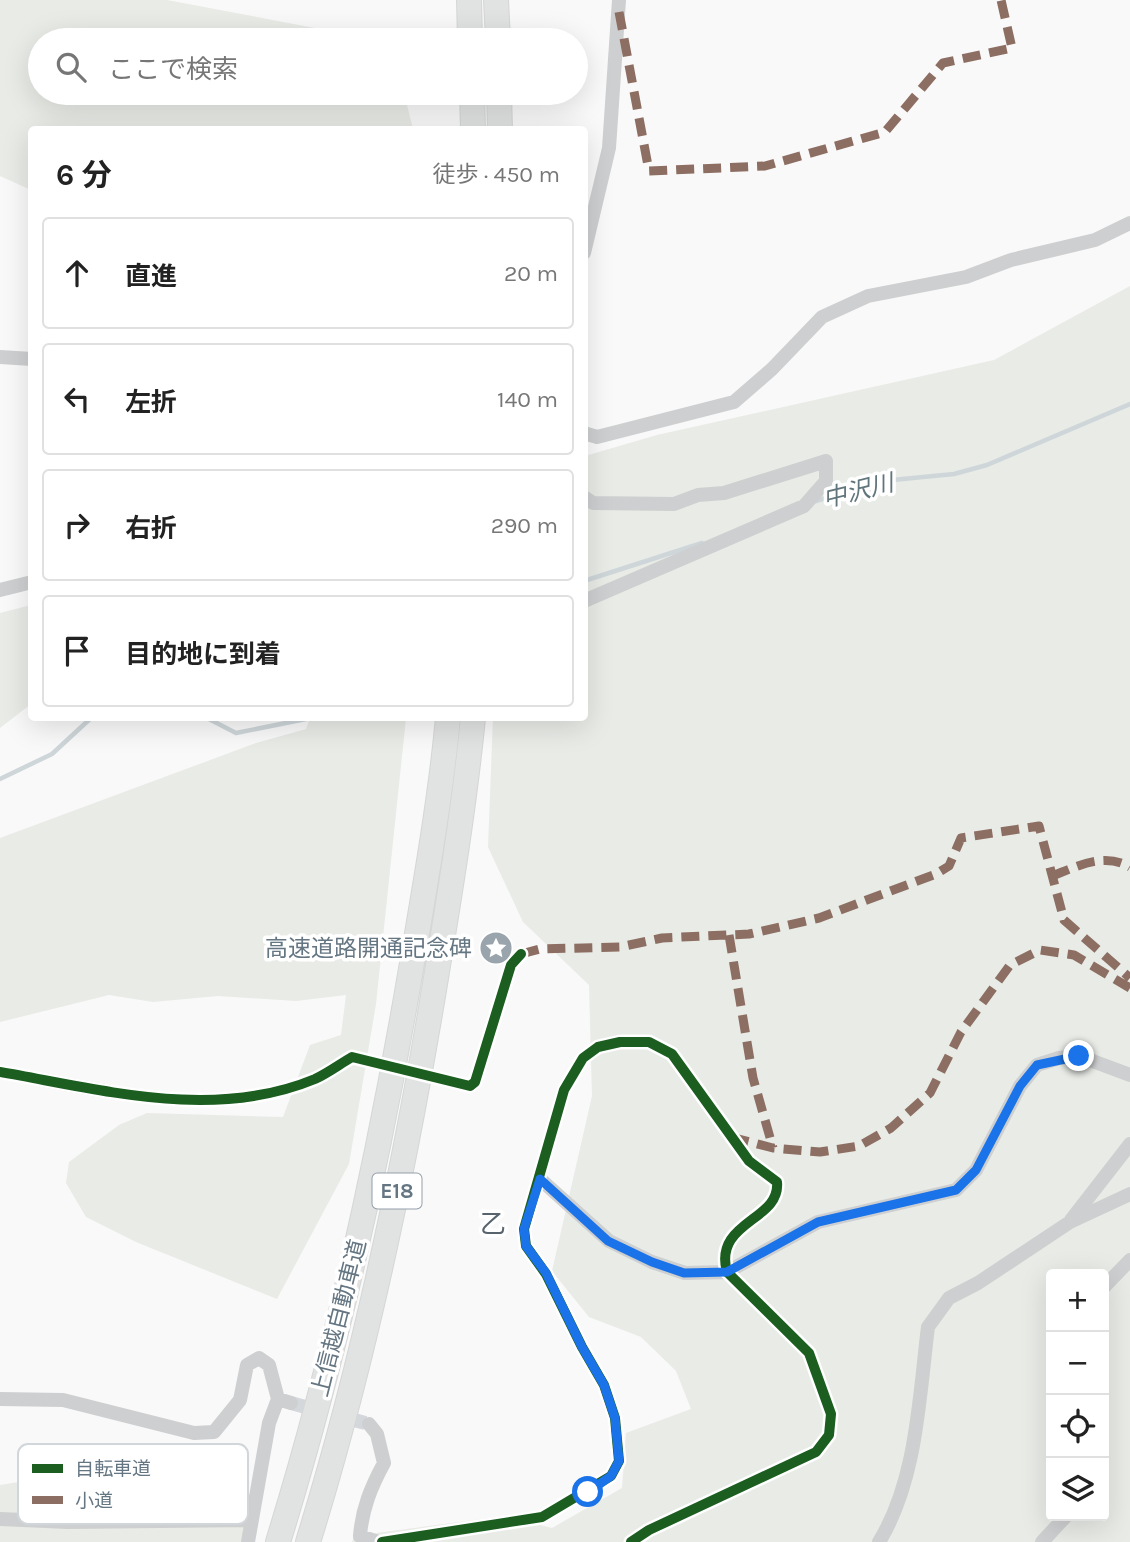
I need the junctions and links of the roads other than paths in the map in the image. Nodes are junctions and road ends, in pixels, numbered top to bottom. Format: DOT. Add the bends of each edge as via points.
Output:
graph roads {
  1 [pos="469,0"];
  2 [pos="496,0"];
  3 [pos="619,0"];
  4 [pos="470,28"];
  5 [pos="497,28"];
  6 [pos="472,105"];
  7 [pos="499,105"];
  8 [pos="473,126"];
  9 [pos="500,126"];
  10 [pos="1130,223"];
  11 [pos="588,236"];
  12 [pos="0,357"];
  13 [pos="28,359"];
  14 [pos="588,434"];
  15 [pos="588,500"];
  16 [pos="28,583"];
  17 [pos="0,590"];
  18 [pos="588,599"];
  19 [pos="448,721"];
  20 [pos="473,721"];
  21 [pos="521,954"];
  22 [pos="0,1072"];
  23 [pos="1130,1075"];
  24 [pos="1130,1144"];
  25 [pos="540,1179"];
  26 [pos="1130,1194"];
  27 [pos="1070,1222"];
  28 [pos="1130,1259"];
  29 [pos="727,1272"];
  30 [pos="1109,1282"];
  31 [pos="0,1399"];
  32 [pos="369,1424"];
  33 [pos="0,1519"];
  34 [pos="18,1520"];
  35 [pos="248,1520"];
  36 [pos="252,1520"];
  37 [pos="1061,1521"];
  38 [pos="247,1542"];
  39 [pos="278,1542"];
  40 [pos="308,1542"];
  41 [pos="380,1542"];
  42 [pos="631,1542"];
  43 [pos="879,1542"];
  44 [pos="1042,1542"];
  1 -- 4 [label="highway"];
  2 -- 5 [label="highway"];
  3 -- 11 [label="street" via="609,148"];
  6 -- 8 [label="highway"];
  7 -- 9 [label="highway"];
  10 -- 14 [label="street" via="1056,252 1011,260 966,277 869,296 822,317 734,402 597,437"];
  12 -- 13 [label="street"];
  15 -- 18 [label="street" via="674,504 826,461 826,481 804,506"];
  16 -- 17 [label="street"];
  19 -- 39 [label="highway, 上信越自動車道 / E18" via="434,836 366,1209"];
  20 -- 40 [label="highway, 上信越自動車道 / E18" via="460,835 393,1217"];
  21 -- 22 [label="street, bridge" via="511,965 470,1086 352,1057 316,1079 251,1097 211,1102 103,1091"];
  23 -- 29 [label="street" via="1079,1056 1037,1065 1020,1086 976,1170 956,1190 818,1222"];
  24 -- 27 [label="street"];
  25 -- 29 [label="street" via="608,1241 684,1273"];
  25 -- 29 [label="street" via="564,1090 583,1058 598,1047 649,1042 671,1054 749,1161 777,1182 772,1203 731,1236 723,1258"];
  25 -- 41 [label="street" via="524,1229 526,1246 546,1273 604,1385 615,1418 619,1461 611,1476 542,1517"];
  26 -- 27 [label="street"];
  27 -- 43 [label="street" via="948,1298 928,1327 908,1468 891,1523"];
  28 -- 30 [label="street"];
  29 -- 42 [label="street" via="809,1353 827,1395 829,1435 816,1452"];
  31 -- 36 [label="street" via="62,1400 194,1433 214,1432 240,1400 247,1365 259,1358 269,1365 285,1401 270,1423"];
  32 -- 41 [label="street" via="377,1434 384,1463 370,1489 360,1536"];
  33 -- 34 [label="street"];
  35 -- 36 [label="street"];
  36 -- 38 [label="street"];
  37 -- 44 [label="street"];
}
